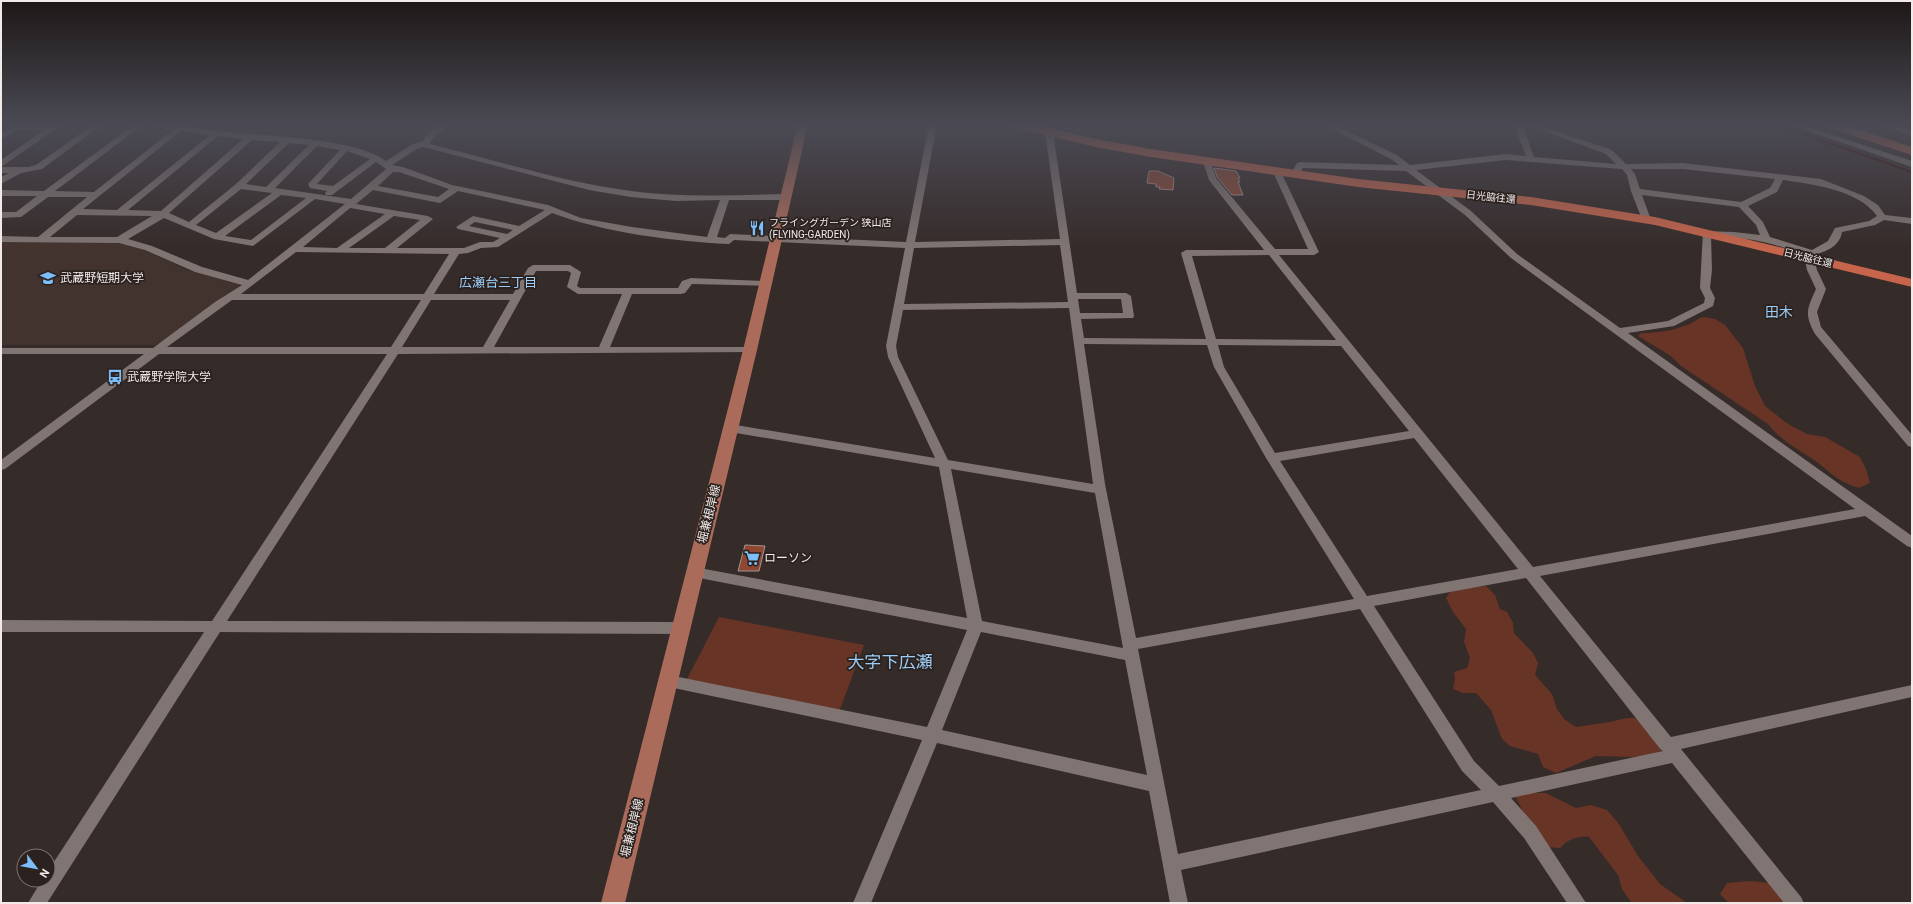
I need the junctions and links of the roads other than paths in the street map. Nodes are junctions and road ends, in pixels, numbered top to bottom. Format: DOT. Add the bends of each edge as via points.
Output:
graph roads {
  1 [pos="39,166"];
  2 [pos="83,166"];
  3 [pos="132,166"];
  4 [pos="176,166"];
  5 [pos="217,166"];
  6 [pos="260,166"];
  7 [pos="293,166"];
  8 [pos="329,166"];
  9 [pos="365,166"];
  10 [pos="390,166"];
  11 [pos="509,166"];
  12 [pos="793,166"];
  13 [pos="925,166"];
  14 [pos="1054,166"];
  15 [pos="1209,166"];
  16 [pos="1241,166"];
  17 [pos="1299,166"];
  18 [pos="1343,166"];
  19 [pos="1405,166"];
  20 [pos="1424,166"];
  21 [pos="1624,166"];
  22 [pos="1685,166"];
  23 [pos="1408,168"];
  24 [pos="1,170"];
  25 [pos="18,170"];
  26 [pos="1277,172"];
  27 [pos="1295,174"];
  28 [pos="1780,177"];
  29 [pos="1,181"];
  30 [pos="239,186"];
  31 [pos="371,188"];
  32 [pos="457,188"];
  33 [pos="334,189"];
  34 [pos="268,191"];
  35 [pos="1636,191"];
  36 [pos="279,192"];
  37 [pos="1439,192"];
  38 [pos="1,193"];
  39 [pos="46,194"];
  40 [pos="96,195"];
  41 [pos="786,197"];
  42 [pos="317,198"];
  43 [pos="725,198"];
  44 [pos="351,204"];
  45 [pos="1742,205"];
  46 [pos="552,210"];
  47 [pos="76,212"];
  48 [pos="119,213"];
  49 [pos="392,213"];
  50 [pos="163,214"];
  51 [pos="1,215"];
  52 [pos="1882,217"];
  53 [pos="1646,220"];
  54 [pos="1912,221"];
  55 [pos="190,225"];
  56 [pos="521,229"];
  57 [pos="1706,233"];
  58 [pos="217,236"];
  59 [pos="509,237"];
  60 [pos="1765,237"];
  61 [pos="1,238"];
  62 [pos="42,238"];
  63 [pos="120,240"];
  64 [pos="711,240"];
  65 [pos="775,240"];
  66 [pos="1064,242"];
  67 [pos="911,245"];
  68 [pos="293,249"];
  69 [pos="339,251"];
  70 [pos="387,251"];
  71 [pos="455,252"];
  72 [pos="1270,252"];
  73 [pos="1808,255"];
  74 [pos="1912,283"];
  75 [pos="250,284"];
  76 [pos="765,284"];
  77 [pos="628,292"];
  78 [pos="231,297"];
  79 [pos="428,297"];
  80 [pos="517,298"];
  81 [pos="1073,306"];
  82 [pos="898,307"];
  83 [pos="1619,332"];
  84 [pos="1078,341"];
  85 [pos="1212,342"];
  86 [pos="1342,343"];
  87 [pos="157,350"];
  88 [pos="394,350"];
  89 [pos="487,350"];
  90 [pos="750,350"];
  91 [pos="1,351"];
  92 [pos="603,351"];
  93 [pos="730,428"];
  94 [pos="1417,434"];
  95 [pos="1912,443"];
  96 [pos="1272,458"];
  97 [pos="944,464"];
  98 [pos="1,466"];
  99 [pos="1100,490"];
  100 [pos="1867,511"];
  101 [pos="1912,544"];
  102 [pos="694,572"];
  103 [pos="1528,572"];
  104 [pos="1363,601"];
  105 [pos="1,626"];
  106 [pos="976,626"];
  107 [pos="216,627"];
  108 [pos="682,628"];
  109 [pos="1130,650"];
  110 [pos="669,681"];
  111 [pos="1912,691"];
  112 [pos="932,735"];
  113 [pos="1671,750"];
  114 [pos="1157,785"];
  115 [pos="1497,794"];
  116 [pos="1172,864"];
  117 [pos="37,903"];
  118 [pos="613,903"];
  119 [pos="862,903"];
  120 [pos="1179,903"];
  121 [pos="1577,903"];
  122 [pos="1795,903"];
  1 -- 25 [label="street"];
  2 -- 39 [label="street"];
  3 -- 40 [label="street"];
  4 -- 48 [label="street"];
  5 -- 50 [label="street"];
  6 -- 30 [label="street"];
  7 -- 34 [label="street"];
  8 -- 33 [label="street" via="312,184"];
  9 -- 33 [label="street"];
  10 -- 31 [label="street"];
  10 -- 32 [label="street"];
  11 -- 43 [label="street" via="597,188 653,196"];
  12 -- 41 [label="main road, 堀兼根岸線"];
  13 -- 67 [label="street"];
  14 -- 66 [label="street"];
  15 -- 72 [label="street" via="1212,178"];
  16 -- 26 [label="highway, 日光脇往還"];
  17 -- 27 [label="street"];
  18 -- 23 [label="street"];
  19 -- 23 [label="street"];
  20 -- 23 [label="street"];
  21 -- 35 [label="street" via="1631,174"];
  22 -- 28 [label="street"];
  23 -- 37 [label="street"];
  24 -- 25 [label="street"];
  25 -- 29 [label="street"];
  26 -- 27 [label="highway, 日光脇往還"];
  26 -- 72 [label="street" via="1314,252"];
  27 -- 37 [label="highway, 日光脇往還"];
  28 -- 45 [label="street" via="1774,190"];
  28 -- 52 [label="street" via="1813,180 1840,189 1875,207"];
  30 -- 34 [label="street"];
  30 -- 55 [label="street"];
  31 -- 32 [label="street" via="440,200"];
  31 -- 44 [label="street"];
  32 -- 46 [label="street"];
  33 -- 42 [label="street"];
  34 -- 36 [label="street"];
  35 -- 45 [label="street"];
  35 -- 53 [label="street"];
  36 -- 42 [label="street"];
  36 -- 58 [label="street"];
  37 -- 53 [label="highway, 日光脇往還" via="1531,201"];
  37 -- 83 [label="street" via="1468,213 1514,256"];
  38 -- 39 [label="street"];
  39 -- 40 [label="street"];
  39 -- 51 [label="street" via="18,215"];
  40 -- 47 [label="street"];
  41 -- 43 [label="street"];
  41 -- 65 [label="main road, 堀兼根岸線"];
  42 -- 44 [label="street"];
  42 -- 58 [label="street" via="253,243"];
  43 -- 64 [label="street"];
  44 -- 49 [label="street"];
  44 -- 68 [label="street"];
  45 -- 60 [label="street" via="1760,224"];
  46 -- 56 [label="street"];
  46 -- 64 [label="street" via="578,220 604,225"];
  47 -- 48 [label="street"];
  47 -- 62 [label="street"];
  48 -- 50 [label="street"];
  49 -- 69 [label="street"];
  49 -- 70 [label="street" via="428,219"];
  50 -- 55 [label="street"];
  50 -- 63 [label="street"];
  52 -- 54 [label="street"];
  52 -- 73 [label="street" via="1872,223 1838,230 1834,242"];
  53 -- 57 [label="highway, 日光脇往還"];
  55 -- 58 [label="street"];
  56 -- 59 [label="street"];
  56 -- 59 [label="street" via="473,219 461,227"];
  57 -- 60 [label="street"];
  57 -- 73 [label="highway, 日光脇往還"];
  57 -- 83 [label="street" via="1705,288 1710,298 1709,304 1670,324"];
  59 -- 71 [label="street" via="495,245 480,245 466,251"];
  60 -- 73 [label="street"];
  61 -- 62 [label="street"];
  62 -- 63 [label="street"];
  63 -- 75 [label="street" via="151,247 191,266"];
  64 -- 65 [label="street" via="728,241 730,237"];
  65 -- 67 [label="street"];
  65 -- 76 [label="main road, 堀兼根岸線"];
  66 -- 67 [label="street"];
  66 -- 81 [label="street"];
  67 -- 82 [label="street"];
  68 -- 69 [label="street"];
  68 -- 75 [label="street"];
  69 -- 70 [label="street"];
  70 -- 71 [label="street"];
  71 -- 79 [label="street"];
  72 -- 85 [label="street" via="1186,253"];
  72 -- 86 [label="street"];
  73 -- 74 [label="highway, 日光脇往還"];
  73 -- 95 [label="street" via="1821,289 1811,319 1820,334"];
  75 -- 78 [label="street"];
  76 -- 77 [label="street" via="691,281 686,283 681,291"];
  76 -- 90 [label="main road, 堀兼根岸線"];
  77 -- 80 [label="street" via="578,291 572,287 576,272 570,268 533,268"];
  77 -- 92 [label="street"];
  78 -- 79 [label="street"];
  78 -- 87 [label="street"];
  79 -- 80 [label="street"];
  79 -- 88 [label="street"];
  80 -- 89 [label="street"];
  81 -- 81 [label="street" via="1126,296 1129,316"];
  81 -- 82 [label="street"];
  81 -- 84 [label="street"];
  82 -- 97 [label="street" via="892,346 893,356"];
  83 -- 100 [label="street"];
  84 -- 85 [label="street"];
  84 -- 99 [label="street"];
  85 -- 86 [label="street"];
  85 -- 96 [label="street" via="1219,367"];
  86 -- 94 [label="street"];
  87 -- 88 [label="street"];
  87 -- 91 [label="street"];
  87 -- 98 [label="street"];
  88 -- 89 [label="street"];
  88 -- 107 [label="street"];
  89 -- 92 [label="street"];
  90 -- 92 [label="street"];
  90 -- 93 [label="main road, 堀兼根岸線"];
  93 -- 97 [label="street"];
  93 -- 102 [label="main road, 堀兼根岸線"];
  94 -- 96 [label="street"];
  94 -- 103 [label="street"];
  96 -- 104 [label="street"];
  97 -- 99 [label="street"];
  97 -- 106 [label="street"];
  99 -- 109 [label="street"];
  100 -- 101 [label="street"];
  100 -- 103 [label="street"];
  102 -- 106 [label="street"];
  102 -- 108 [label="main road, 堀兼根岸線"];
  103 -- 104 [label="street"];
  103 -- 113 [label="street"];
  104 -- 109 [label="street"];
  104 -- 115 [label="street" via="1468,766"];
  105 -- 107 [label="street"];
  106 -- 109 [label="street"];
  106 -- 112 [label="street"];
  107 -- 108 [label="street"];
  107 -- 117 [label="street"];
  108 -- 110 [label="main road, 堀兼根岸線"];
  109 -- 114 [label="street"];
  110 -- 112 [label="street"];
  110 -- 118 [label="main road, 堀兼根岸線"];
  111 -- 113 [label="street"];
  112 -- 114 [label="street"];
  112 -- 119 [label="street"];
  113 -- 115 [label="street"];
  113 -- 122 [label="street"];
  114 -- 116 [label="street"];
  115 -- 116 [label="street"];
  115 -- 121 [label="street" via="1530,832"];
  116 -- 120 [label="street"];
}
